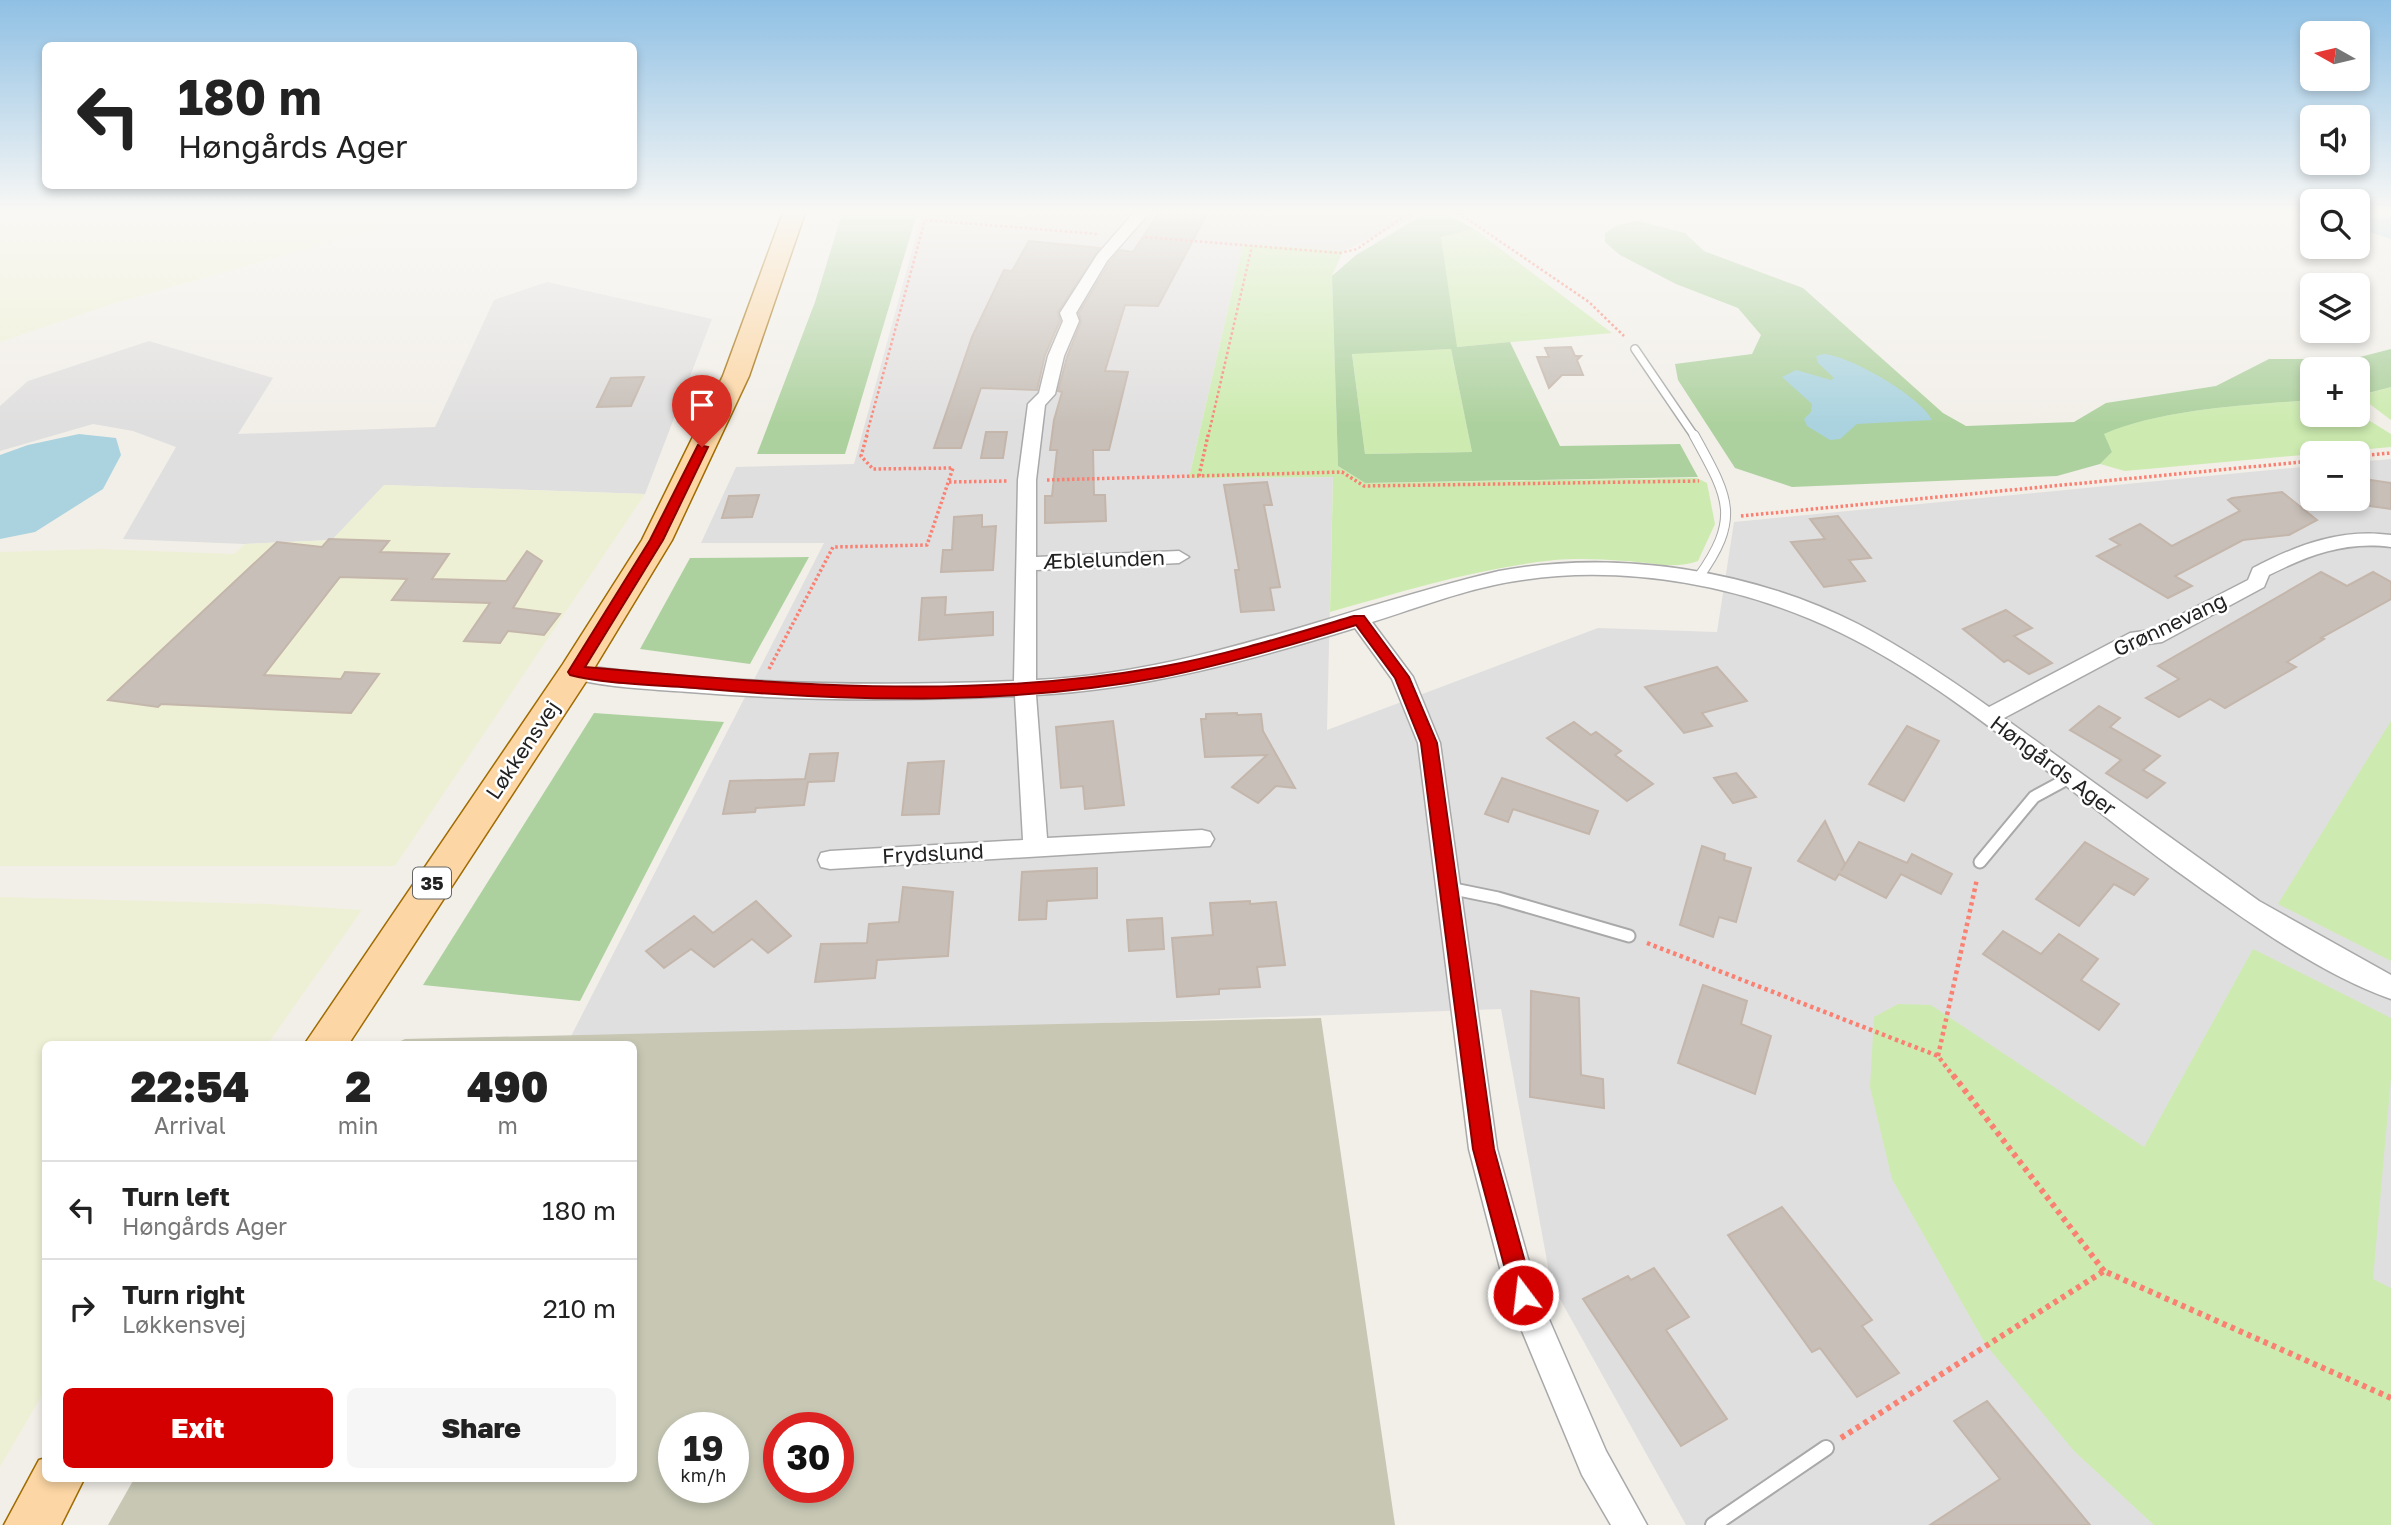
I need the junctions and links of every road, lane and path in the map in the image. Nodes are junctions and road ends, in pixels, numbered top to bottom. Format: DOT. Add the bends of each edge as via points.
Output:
graph roads {
  1 [pos="770,281"];
  2 [pos="909,281"];
  3 [pos="1086,281"];
  4 [pos="1244,281"];
  5 [pos="1558,281"];
  6 [pos="1635,349"];
  7 [pos="2391,453"];
  8 [pos="2370,455"];
  9 [pos="2300,462"];
  10 [pos="1199,476"];
  11 [pos="1027,481"];
  12 [pos="1716,481"];
  13 [pos="948,482"];
  14 [pos="1728,518"];
  15 [pos="2391,541"];
  16 [pos="1179,557"];
  17 [pos="1028,564"];
  18 [pos="1699,578"];
  19 [pos="1359,619"];
  20 [pos="575,672"];
  21 [pos="759,688"];
  22 [pos="1025,689"];
  23 [pos="1988,717"];
  24 [pos="2069,778"];
  25 [pos="1202,839"];
  26 [pos="1037,848"];
  27 [pos="830,860"];
  28 [pos="1980,862"];
  29 [pos="1449,888"];
  30 [pos="1629,936"];
  31 [pos="2391,988"];
  32 [pos="328,1041"];
  33 [pos="1938,1056"];
  34 [pos="2104,1270"];
  35 [pos="2391,1398"];
  36 [pos="1826,1448"];
  37 [pos="56,1482"];
  38 [pos="31,1525"];
  39 [pos="1630,1525"];
  40 [pos="1713,1525"];
  1 -- 20 [label="main road, Løkkensvej / 35" via="736,376 680,495"];
  2 -- 13 [label="path" via="862,456 873,469 953,468"];
  3 -- 11 [label="street, Æblelunden" via="1068,313 1071,321 1046,394 1037,404"];
  4 -- 10 [label="path"];
  5 -- 6 [label="path" via="1589,302"];
  6 -- 12 [label="lane" via="1678,407"];
  7 -- 8 [label="path"];
  9 -- 14 [label="path"];
  10 -- 11 [label="path"];
  10 -- 12 [label="path" via="1342,472 1364,486"];
  11 -- 13 [label="path"];
  11 -- 17 [label="street, Æblelunden"];
  12 -- 14 [label="lane"];
  13 -- 21 [label="path" via="927,545 832,547"];
  14 -- 18 [label="lane" via="1720,545"];
  15 -- 23 [label="street, Grønnevang" via="2353,539 2298,552 2260,572 2257,583 2155,636 2137,638"];
  16 -- 17 [label="street, Æblelunden"];
  17 -- 22 [label="street, Æblelunden"];
  18 -- 19 [label="street, Høngårds Ager" via="1606,567 1535,571 1465,586"];
  18 -- 23 [label="street, Høngårds Ager" via="1786,602 1848,627"];
  19 -- 22 [label="street, Høngårds Ager" via="1247,654 1161,672"];
  19 -- 29 [label="street" via="1402,677 1429,743"];
  20 -- 21 [label="street, Høngårds Ager"];
  20 -- 32 [label="main road, Løkkensvej / 35"];
  21 -- 22 [label="street, Høngårds Ager" via="860,693"];
  22 -- 26 [label="street"];
  23 -- 24 [label="street, Høngårds Ager"];
  24 -- 28 [label="lane" via="2034,797"];
  24 -- 31 [label="street, Høngårds Ager" via="2207,881 2291,936"];
  25 -- 26 [label="street, Frydslund"];
  26 -- 27 [label="street, Frydslund"];
  28 -- 33 [label="path"];
  29 -- 30 [label="lane"];
  29 -- 39 [label="street" via="1483,1149 1523,1295 1594,1463"];
  30 -- 33 [label="path"];
  33 -- 34 [label="path"];
  34 -- 35 [label="path"];
  34 -- 36 [label="path"];
  36 -- 40 [label="lane"];
  37 -- 38 [label="main road"];
}
